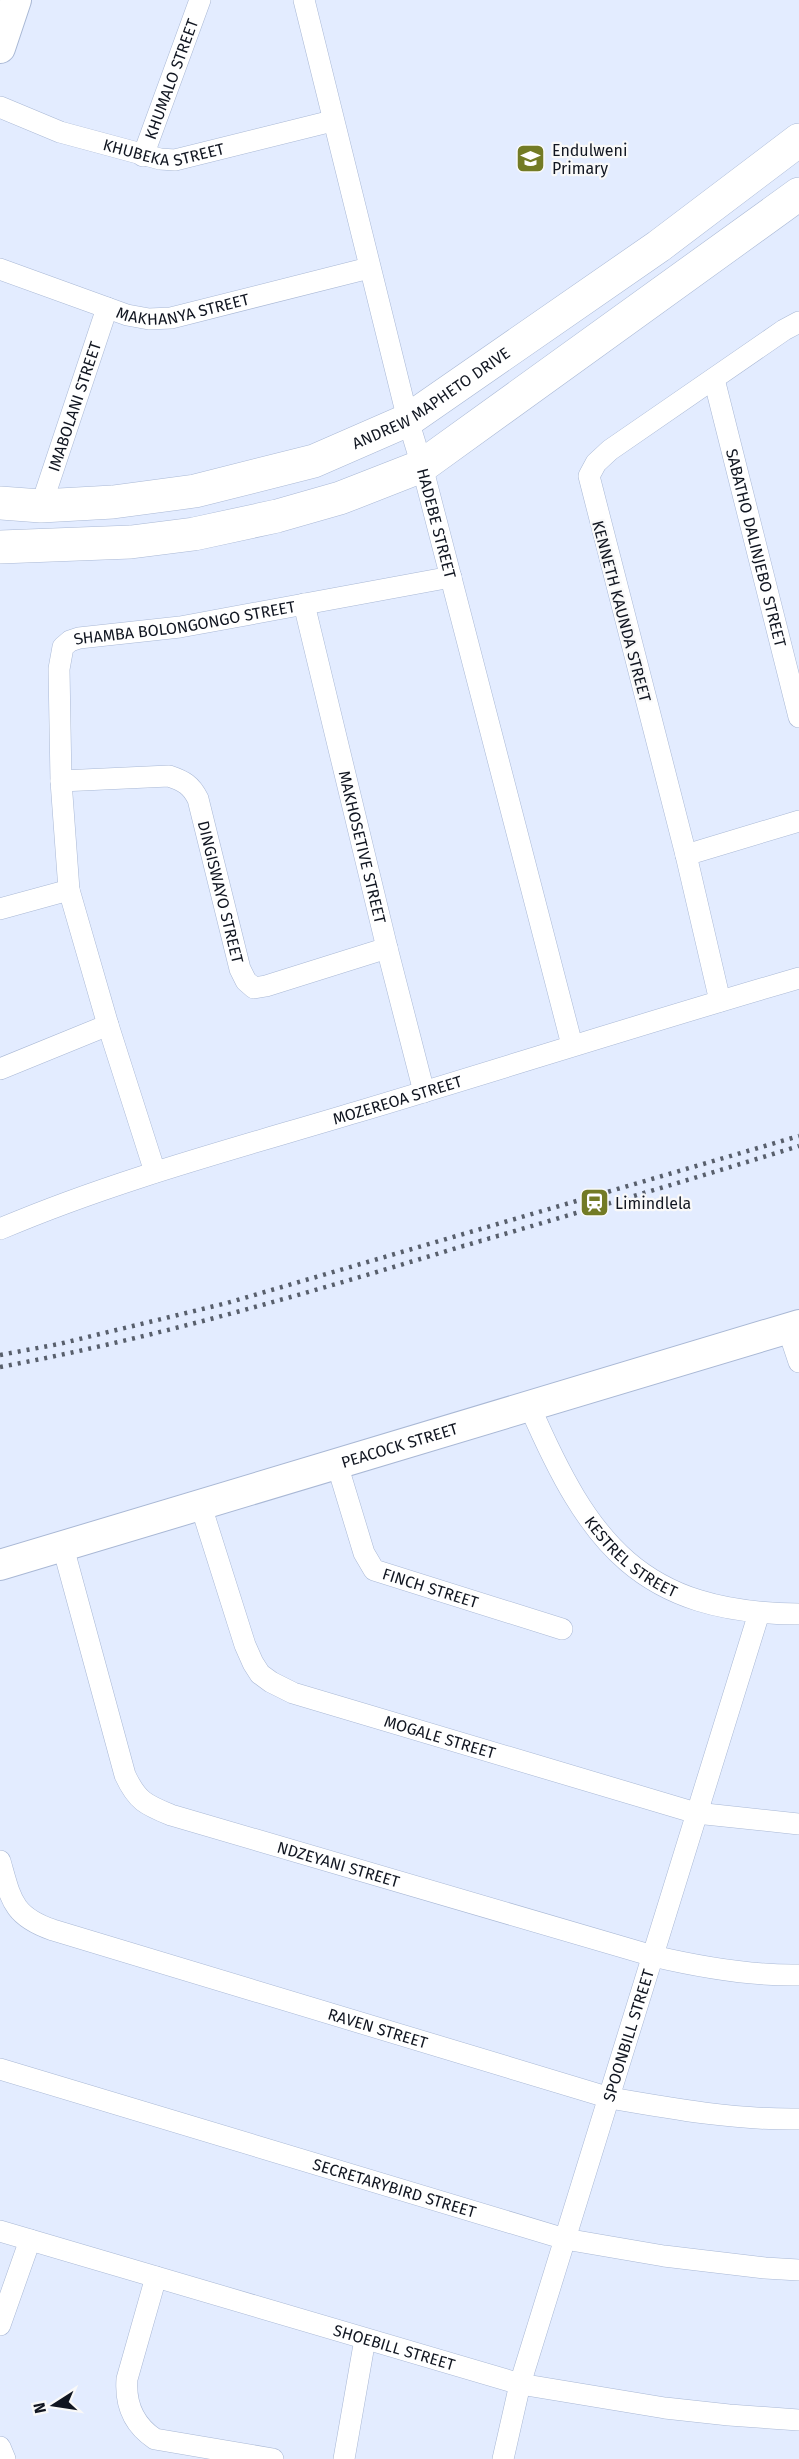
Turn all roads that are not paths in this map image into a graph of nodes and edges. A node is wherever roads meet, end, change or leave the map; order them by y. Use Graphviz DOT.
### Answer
graph roads {
  1 [pos="16,0"];
  2 [pos="200,0"];
  3 [pos="303,0"];
  4 [pos="0,48"];
  5 [pos="0,107"];
  6 [pos="332,121"];
  7 [pos="799,140"];
  8 [pos="143,156"];
  9 [pos="799,194"];
  10 [pos="369,268"];
  11 [pos="0,269"];
  12 [pos="107,308"];
  13 [pos="799,322"];
  14 [pos="714,379"];
  15 [pos="408,420"];
  16 [pos="422,466"];
  17 [pos="0,503"];
  18 [pos="41,506"];
  19 [pos="0,547"];
  20 [pos="451,577"];
  21 [pos="304,604"];
  22 [pos="799,717"];
  23 [pos="62,781"];
  24 [pos="799,821"];
  25 [pos="686,855"];
  26 [pos="69,890"];
  27 [pos="0,909"];
  28 [pos="387,948"];
  29 [pos="799,978"];
  30 [pos="720,1001"];
  31 [pos="108,1025"];
  32 [pos="572,1045"];
  33 [pos="0,1069"];
  34 [pos="423,1092"];
  35 [pos="155,1172"];
  36 [pos="0,1229"];
  37 [pos="794,1327"];
  38 [pos="799,1362"];
  39 [pos="530,1407"];
  40 [pos="337,1464"];
  41 [pos="201,1506"];
  42 [pos="63,1547"];
  43 [pos="0,1565"];
  44 [pos="759,1613"];
  45 [pos="799,1614"];
  46 [pos="562,1629"];
  47 [pos="696,1813"];
  48 [pos="799,1824"];
  49 [pos="0,1861"];
  50 [pos="653,1956"];
  51 [pos="799,1975"];
  52 [pos="0,2069"];
  53 [pos="610,2098"];
  54 [pos="799,2120"];
  55 [pos="0,2231"];
  56 [pos="565,2239"];
  57 [pos="30,2240"];
  58 [pos="799,2270"];
  59 [pos="156,2277"];
  60 [pos="0,2325"];
  61 [pos="365,2339"];
  62 [pos="520,2384"];
  63 [pos="799,2420"];
  64 [pos="0,2447"];
  65 [pos="5,2459"];
  66 [pos="273,2459"];
  67 [pos="344,2459"];
  68 [pos="503,2459"];
  1 -- 4 [label="street"];
  2 -- 8 [label="street, KHUMALO STREET"];
  3 -- 6 [label="street, HADEBE STREET"];
  5 -- 8 [label="street, KHUBEKA STREET"];
  6 -- 8 [label="street, KHUBEKA STREET"];
  6 -- 10 [label="street, HADEBE STREET"];
  7 -- 15 [label="main road, ANDREW MAPHETO DRIVE"];
  9 -- 16 [label="main road"];
  10 -- 12 [label="street, MAKHANYA STREET"];
  10 -- 15 [label="street, HADEBE STREET"];
  11 -- 12 [label="street, MAKHANYA STREET"];
  12 -- 18 [label="street, IMABOLANI STREET"];
  13 -- 14 [label="street, KENNETH KAUNDA STREET"];
  14 -- 22 [label="street, SABATHO DALINJEBO STREET"];
  14 -- 25 [label="street, KENNETH KAUNDA STREET"];
  15 -- 16 [label="street, HADEBE STREET"];
  15 -- 18 [label="main road, ANDREW MAPHETO DRIVE"];
  16 -- 19 [label="main road"];
  16 -- 20 [label="street, HADEBE STREET"];
  17 -- 18 [label="main road, ANDREW MAPHETO DRIVE"];
  20 -- 21 [label="street, SHAMBA BOLONGONGO STREET"];
  20 -- 32 [label="street, HADEBE STREET"];
  21 -- 23 [label="street, SHAMBA BOLONGONGO STREET"];
  21 -- 28 [label="street, MAKHOSETIVE STREET"];
  23 -- 26 [label="street, SHAMBA BOLONGONGO STREET"];
  23 -- 28 [label="street, DINGISWAYO STREET"];
  24 -- 25 [label="street"];
  25 -- 30 [label="street, KENNETH KAUNDA STREET"];
  26 -- 27 [label="street"];
  26 -- 31 [label="street, SHAMBA BOLONGONGO STREET"];
  28 -- 34 [label="street, MAKHOSETIVE STREET"];
  29 -- 30 [label="street, MOZEREOA STREET"];
  30 -- 32 [label="street, MOZEREOA STREET"];
  31 -- 33 [label="street"];
  31 -- 35 [label="street, SHAMBA BOLONGONGO STREET"];
  32 -- 34 [label="street, MOZEREOA STREET"];
  34 -- 35 [label="street, MOZEREOA STREET"];
  35 -- 36 [label="street, MOZEREOA STREET"];
  37 -- 38 [label="street"];
  37 -- 39 [label="street, PEACOCK STREET"];
  39 -- 40 [label="street, PEACOCK STREET"];
  39 -- 44 [label="street, KESTREL STREET"];
  40 -- 41 [label="street, PEACOCK STREET"];
  40 -- 46 [label="street, FINCH STREET"];
  41 -- 42 [label="street, PEACOCK STREET"];
  41 -- 47 [label="street, MOGALE STREET"];
  42 -- 43 [label="street, PEACOCK STREET"];
  42 -- 50 [label="street, NDZEYANI STREET"];
  44 -- 45 [label="street, KESTREL STREET"];
  44 -- 47 [label="street, SPOONBILL STREET"];
  47 -- 48 [label="street, MOGALE STREET"];
  47 -- 50 [label="street, SPOONBILL STREET"];
  49 -- 53 [label="street, RAVEN STREET"];
  50 -- 51 [label="street, NDZEYANI STREET"];
  50 -- 53 [label="street, SPOONBILL STREET"];
  52 -- 56 [label="street, SECRETARYBIRD STREET"];
  53 -- 54 [label="street, RAVEN STREET"];
  53 -- 56 [label="street, SPOONBILL STREET"];
  55 -- 57 [label="street, SHOEBILL STREET"];
  56 -- 58 [label="street, SECRETARYBIRD STREET"];
  56 -- 62 [label="street, SPOONBILL STREET"];
  57 -- 59 [label="street, SHOEBILL STREET"];
  57 -- 60 [label="street"];
  59 -- 61 [label="street, SHOEBILL STREET"];
  59 -- 66 [label="street"];
  61 -- 62 [label="street, SHOEBILL STREET"];
  61 -- 67 [label="street"];
  62 -- 63 [label="street, SHOEBILL STREET"];
  62 -- 68 [label="street, SPOONBILL STREET"];
  64 -- 65 [label="street"];
}
